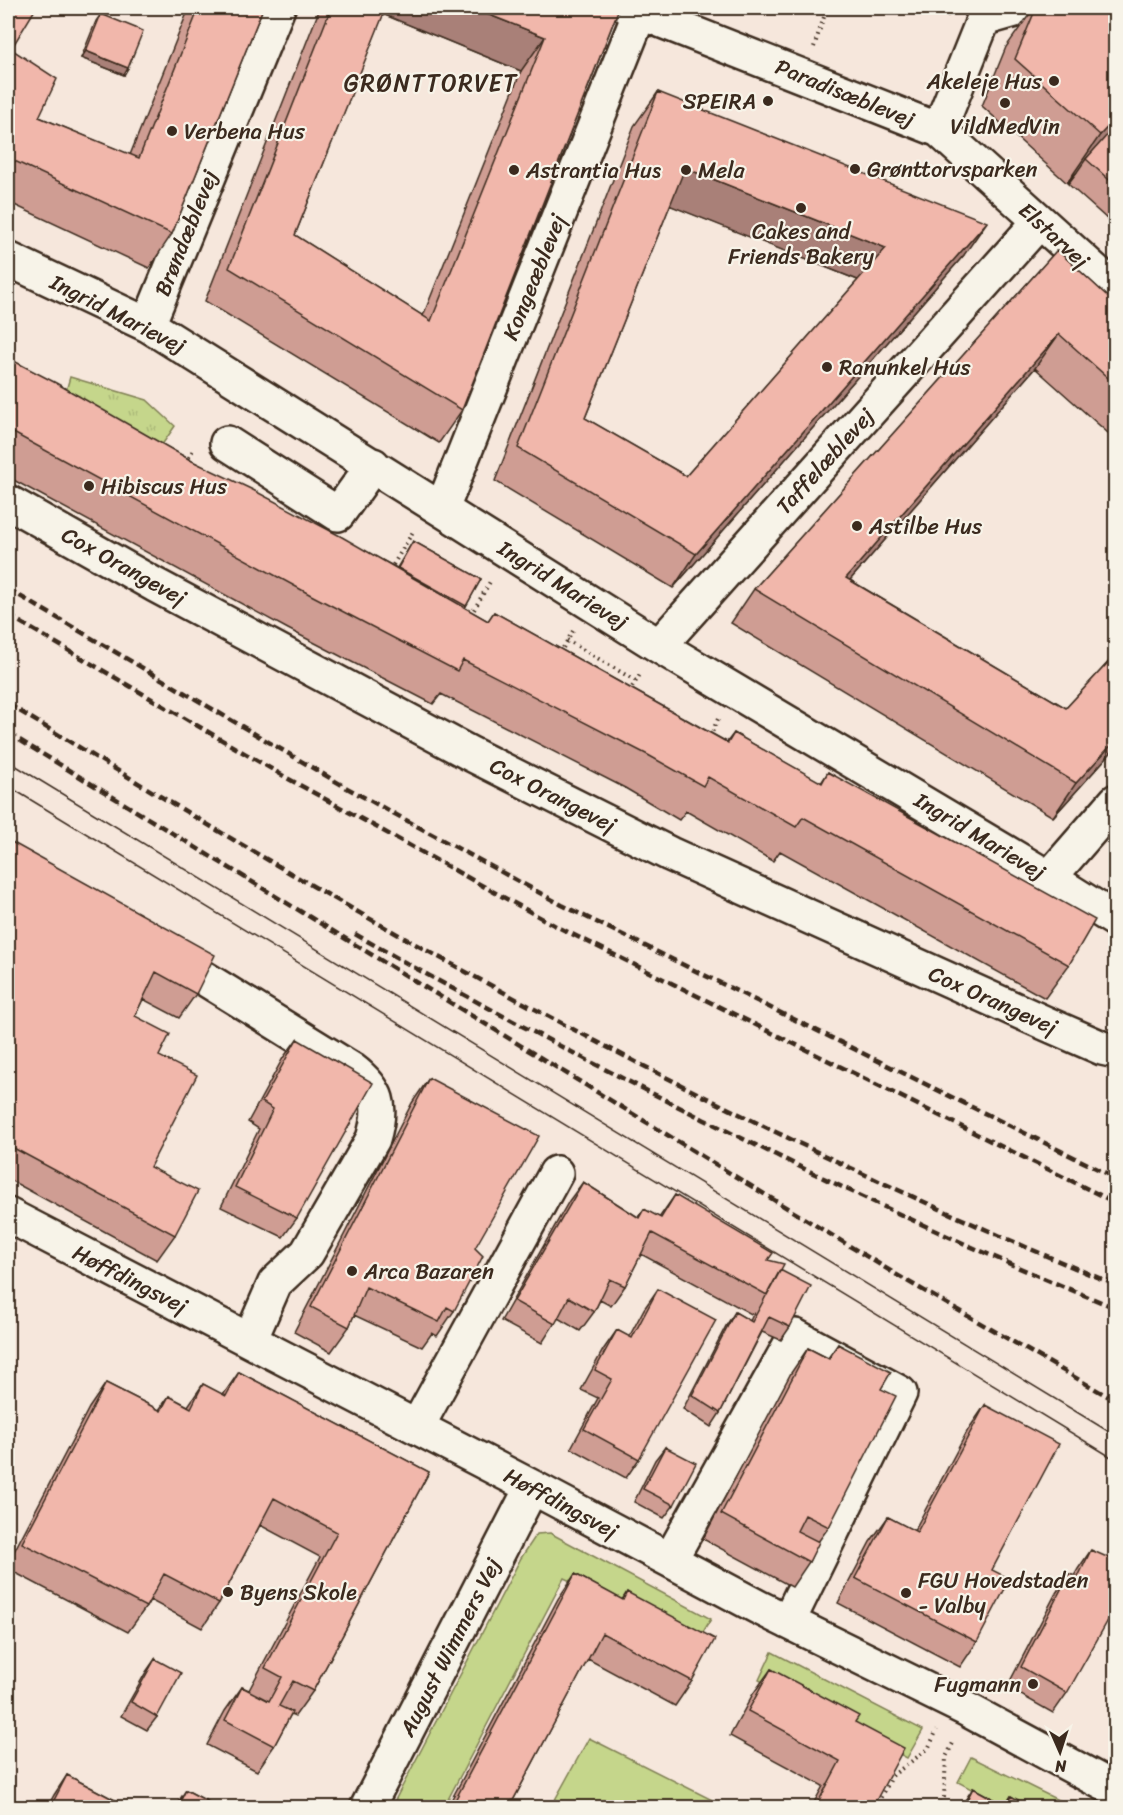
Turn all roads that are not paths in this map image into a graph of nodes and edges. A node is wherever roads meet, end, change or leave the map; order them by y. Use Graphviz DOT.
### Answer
graph roads {
  1 [pos="278,8"];
  2 [pos="1022,8"];
  3 [pos="634,10"];
  4 [pos="986,13"];
  5 [pos="939,130"];
  6 [pos="1039,222"];
  7 [pos="8,259"];
  8 [pos="1116,290"];
  9 [pos="148,325"];
  10 [pos="227,443"];
  11 [pos="373,465"];
  12 [pos="8,502"];
  13 [pos="437,505"];
  14 [pos="659,646"];
  15 [pos="1116,801"];
  16 [pos="1049,878"];
  17 [pos="1116,920"];
  18 [pos="137,937"];
  19 [pos="1116,1051"];
  20 [pos="556,1173"];
  21 [pos="8,1215"];
  22 [pos="249,1340"];
  23 [pos="417,1427"];
  24 [pos="532,1487"];
  25 [pos="670,1560"];
  26 [pos="788,1622"];
  27 [pos="1116,1790"];
  28 [pos="368,1808"];
  1 -- 9 [label="street, Brøndæblevej"];
  2 -- 4 [label="street"];
  3 -- 5 [label="street, Paradisæblevej"];
  3 -- 13 [label="street, Kongeæblevej"];
  4 -- 5 [label="street, Paradisæblevej"];
  5 -- 6 [label="street, Elstarvej"];
  6 -- 8 [label="street, Elstarvej"];
  6 -- 14 [label="street, Taffelæblevej"];
  7 -- 9 [label="street, Ingrid Marievej"];
  9 -- 11 [label="street, Ingrid Marievej"];
  10 -- 11 [label="street"];
  11 -- 13 [label="street, Ingrid Marievej"];
  12 -- 19 [label="street, Cox Orangevej"];
  13 -- 14 [label="street, Ingrid Marievej"];
  14 -- 16 [label="street, Ingrid Marievej"];
  15 -- 16 [label="street"];
  16 -- 17 [label="street, Ingrid Marievej"];
  18 -- 22 [label="street"];
  20 -- 23 [label="street"];
  21 -- 22 [label="street, Høffdingsvej"];
  22 -- 23 [label="street, Høffdingsvej"];
  23 -- 24 [label="street, Høffdingsvej"];
  24 -- 25 [label="street, Høffdingsvej"];
  24 -- 28 [label="street, August Wimmers Vej"];
  25 -- 26 [label="street, Høffdingsvej"];
  25 -- 26 [label="street"];
  26 -- 27 [label="street, Høffdingsvej"];
}
